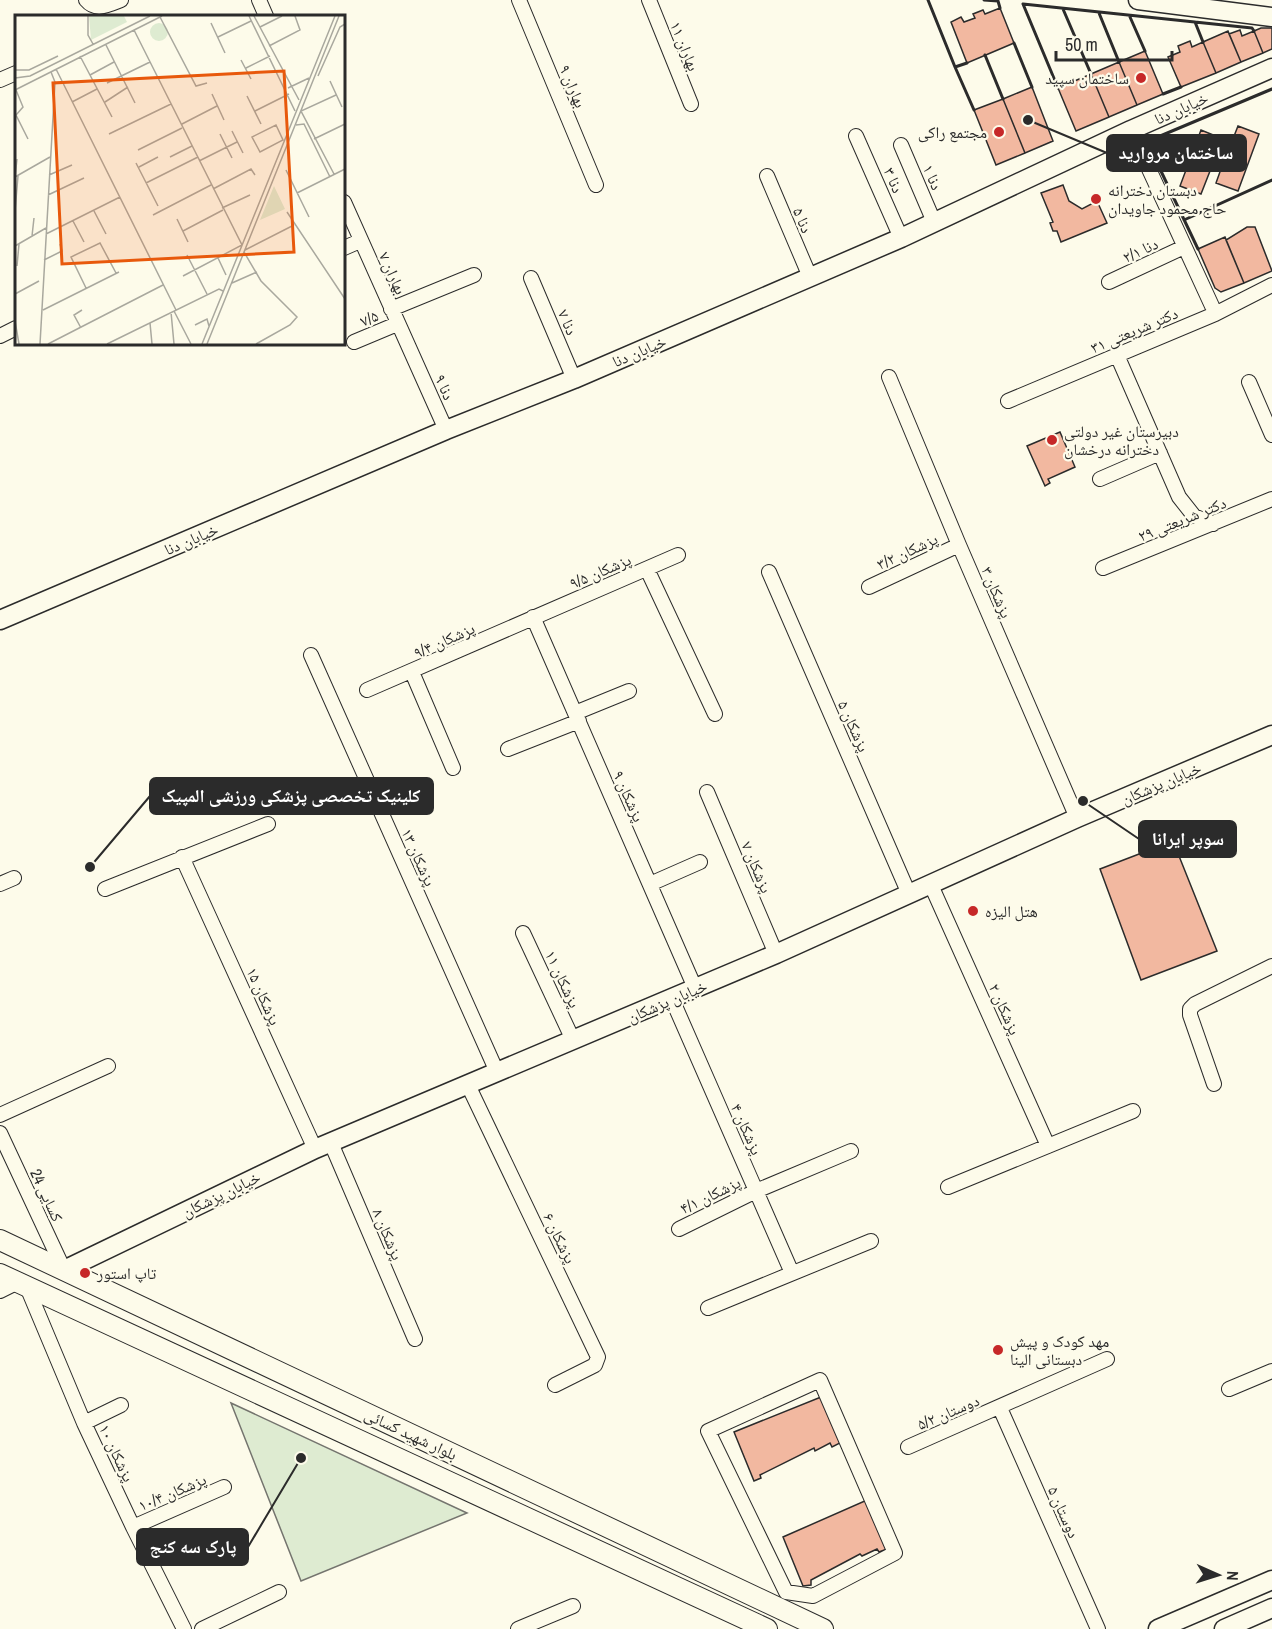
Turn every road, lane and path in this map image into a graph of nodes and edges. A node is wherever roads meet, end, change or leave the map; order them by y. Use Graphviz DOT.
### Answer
graph roads {
  1 [pos="121,0"];
  2 [pos="259,0"];
  3 [pos="519,0"];
  4 [pos="649,0"];
  5 [pos="1138,0"];
  6 [pos="90,4"];
  7 [pos="266,15"];
  8 [pos="1272,16"];
  9 [pos="1272,68"];
  10 [pos="15,73"];
  11 [pos="0,80"];
  12 [pos="691,104"];
  13 [pos="1131,130"];
  14 [pos="856,136"];
  15 [pos="901,145"];
  16 [pos="766,176"];
  17 [pos="596,185"];
  18 [pos="345,204"];
  19 [pos="934,222"];
  20 [pos="901,238"];
  21 [pos="360,241"];
  22 [pos="1184,247"];
  23 [pos="345,248"];
  24 [pos="474,275"];
  25 [pos="810,277"];
  26 [pos="531,278"];
  27 [pos="1109,282"];
  28 [pos="1272,285"];
  29 [pos="1212,306"];
  30 [pos="391,309"];
  31 [pos="397,324"];
  32 [pos="15,328"];
  33 [pos="0,336"];
  34 [pos="354,342"];
  35 [pos="1117,355"];
  36 [pos="413,357"];
  37 [pos="889,377"];
  38 [pos="574,379"];
  39 [pos="1249,382"];
  40 [pos="1008,401"];
  41 [pos="446,430"];
  42 [pos="1272,435"];
  43 [pos="1160,453"];
  44 [pos="1100,479"];
  45 [pos="1272,499"];
  46 [pos="1213,524"];
  47 [pos="959,545"];
  48 [pos="678,555"];
  49 [pos="1103,568"];
  50 [pos="647,569"];
  51 [pos="769,572"];
  52 [pos="869,587"];
  53 [pos="533,617"];
  54 [pos="0,620"];
  55 [pos="311,656"];
  56 [pos="412,672"];
  57 [pos="367,690"];
  58 [pos="629,692"];
  59 [pos="715,714"];
  60 [pos="577,717"];
  61 [pos="1272,735"];
  62 [pos="508,749"];
  63 [pos="453,768"];
  64 [pos="708,792"];
  65 [pos="1077,818"];
  66 [pos="268,824"];
  67 [pos="182,857"];
  68 [pos="700,862"];
  69 [pos="14,878"];
  70 [pos="0,884"];
  71 [pos="650,884"];
  72 [pos="931,885"];
  73 [pos="105,889"];
  74 [pos="909,894"];
  75 [pos="523,933"];
  76 [pos="776,954"];
  77 [pos="1272,966"];
  78 [pos="695,988"];
  79 [pos="672,999"];
  80 [pos="573,1040"];
  81 [pos="108,1066"];
  82 [pos="497,1072"];
  83 [pos="1214,1084"];
  84 [pos="468,1085"];
  85 [pos="1134,1110"];
  86 [pos="0,1115"];
  87 [pos="0,1133"];
  88 [pos="323,1146"];
  89 [pos="1048,1146"];
  90 [pos="851,1151"];
  91 [pos="948,1187"];
  92 [pos="756,1191"];
  93 [pos="679,1228"];
  94 [pos="0,1240"];
  95 [pos="871,1241"];
  96 [pos="64,1270"];
  97 [pos="792,1273"];
  98 [pos="11,1284"];
  99 [pos="708,1308"];
  100 [pos="415,1339"];
  101 [pos="1107,1359"];
  102 [pos="1272,1371"];
  103 [pos="555,1385"];
  104 [pos="1229,1389"];
  105 [pos="121,1405"];
  106 [pos="1000,1407"];
  107 [pos="84,1423"];
  108 [pos="908,1447"];
  109 [pos="224,1487"];
  110 [pos="532,1491"];
  111 [pos="519,1514"];
  112 [pos="133,1527"];
  113 [pos="1272,1580"];
  114 [pos="279,1592"];
  115 [pos="813,1596"];
  116 [pos="573,1606"];
  117 [pos="1272,1608"];
  118 [pos="804,1621"];
  119 [pos="184,1629"];
  120 [pos="202,1629"];
  121 [pos="518,1629"];
  122 [pos="767,1629"];
  123 [pos="823,1629"];
  124 [pos="1098,1629"];
  125 [pos="1158,1629"];
  126 [pos="1224,1629"];
  1 -- 6 [label="street"];
  2 -- 7 [label="street"];
  3 -- 17 [label="street, ۹ بهاران"];
  4 -- 12 [label="street, ۱۱ بهاران"];
  5 -- 8 [label="street"];
  9 -- 13 [label="street, خیابان دنا"];
  10 -- 11 [label="street"];
  13 -- 19 [label="street, خیابان دنا"];
  13 -- 22 [label="street"];
  14 -- 20 [label="street, ۳ دنا"];
  15 -- 19 [label="street, ۱ دنا"];
  16 -- 25 [label="street, ۵ دنا"];
  18 -- 21 [label="street, ۷ بهاران"];
  19 -- 20 [label="street, خیابان دنا"];
  20 -- 25 [label="street, خیابان دنا"];
  21 -- 23 [label="street"];
  21 -- 30 [label="street, ۷ بهاران"];
  22 -- 27 [label="street, ۲/۱ دنا"];
  22 -- 29 [label="street"];
  24 -- 30 [label="street"];
  25 -- 38 [label="street, خیابان دنا"];
  26 -- 38 [label="street, ۷ دنا"];
  28 -- 35 [label="street, ۳۱ دکتر شریعتی"];
  30 -- 31 [label="street, ۷ بهاران"];
  31 -- 34 [label="street, ۷/۵"];
  31 -- 36 [label="street, ۷ بهاران"];
  32 -- 33 [label="street"];
  35 -- 40 [label="street, ۳۱ دکتر شریعتی"];
  35 -- 43 [label="street"];
  36 -- 41 [label="street, ۹ دنا"];
  37 -- 47 [label="street, ۳ پزشکان"];
  38 -- 41 [label="street, خیابان دنا"];
  39 -- 42 [label="street"];
  41 -- 54 [label="street, خیابان دنا"];
  43 -- 44 [label="street"];
  43 -- 46 [label="street"];
  45 -- 46 [label="street, ۲۹ دکتر شریعتی"];
  46 -- 49 [label="street, ۲۹ دکتر شریعتی"];
  47 -- 52 [label="street, ۳/۲ پزشکان"];
  47 -- 65 [label="street, ۳ پزشکان"];
  48 -- 50 [label="street, ۹/۵ پزشکان"];
  50 -- 53 [label="street, ۹/۵ پزشکان"];
  50 -- 59 [label="street"];
  51 -- 74 [label="street, ۵ پزشکان"];
  53 -- 56 [label="street, ۹/۴ پزشکان"];
  53 -- 60 [label="street, ۹ پزشکان"];
  55 -- 82 [label="street, ۱۳ پزشکان"];
  56 -- 57 [label="street, ۹/۴ پزشکان"];
  56 -- 63 [label="street"];
  58 -- 60 [label="street"];
  60 -- 62 [label="street"];
  60 -- 71 [label="street, ۹ پزشکان"];
  61 -- 65 [label="street, خیابان پزشکان"];
  64 -- 76 [label="street, ۷ پزشکان"];
  65 -- 72 [label="street, خیابان پزشکان"];
  66 -- 67 [label="street"];
  67 -- 73 [label="street"];
  67 -- 88 [label="street, ۱۵ پزشکان"];
  68 -- 71 [label="street"];
  69 -- 70 [label="street"];
  71 -- 78 [label="street, ۹ پزشکان"];
  72 -- 74 [label="street, خیابان پزشکان"];
  72 -- 89 [label="street, ۲ پزشکان"];
  74 -- 76 [label="street, خیابان پزشکان"];
  75 -- 80 [label="street, ۱۱ پزشکان"];
  76 -- 78 [label="street, خیابان پزشکان"];
  77 -- 83 [label="street"];
  78 -- 79 [label="street, خیابان پزشکان"];
  79 -- 80 [label="street, خیابان پزشکان"];
  79 -- 92 [label="street, ۴ پزشکان"];
  80 -- 82 [label="street, خیابان پزشکان"];
  81 -- 86 [label="street"];
  82 -- 84 [label="street, خیابان پزشکان"];
  84 -- 88 [label="street, خیابان پزشکان"];
  84 -- 103 [label="street, ۶ پزشکان"];
  85 -- 89 [label="street"];
  87 -- 96 [label="street, کسایی 24"];
  88 -- 96 [label="street, خیابان پزشکان"];
  88 -- 100 [label="street, ۸ پزشکان"];
  89 -- 91 [label="street"];
  90 -- 92 [label="street, ۴/۱ پزشکان"];
  92 -- 93 [label="street, ۴/۱ پزشکان"];
  92 -- 97 [label="street, ۴ پزشکان"];
  94 -- 96 [label="main road, بلوار شهید کسائی"];
  95 -- 97 [label="street"];
  96 -- 110 [label="main road, بلوار شهید کسائی"];
  97 -- 99 [label="street"];
  98 -- 107 [label="street, ۱۰ پزشکان"];
  98 -- 111 [label="main road, بلوار شهید کسائی"];
  101 -- 106 [label="street, ۵/۲ دوستان"];
  102 -- 104 [label="street"];
  105 -- 107 [label="street"];
  106 -- 108 [label="street, ۵/۲ دوستان"];
  106 -- 124 [label="street, ۵ دوستان"];
  107 -- 112 [label="street, ۱۰ پزشکان"];
  109 -- 112 [label="street, ۱۰/۴ پزشکان"];
  110 -- 111 [label="main road"];
  110 -- 118 [label="main road, بلوار شهید کسائی"];
  111 -- 122 [label="main road, بلوار شهید کسائی"];
  112 -- 119 [label="street, ۱۰ پزشکان"];
  113 -- 125 [label="street"];
  114 -- 120 [label="street"];
  115 -- 115 [label="street"];
  115 -- 118 [label="street"];
  116 -- 121 [label="street"];
  117 -- 126 [label="street"];
  118 -- 123 [label="main road, بلوار شهید کسائی"];
}
